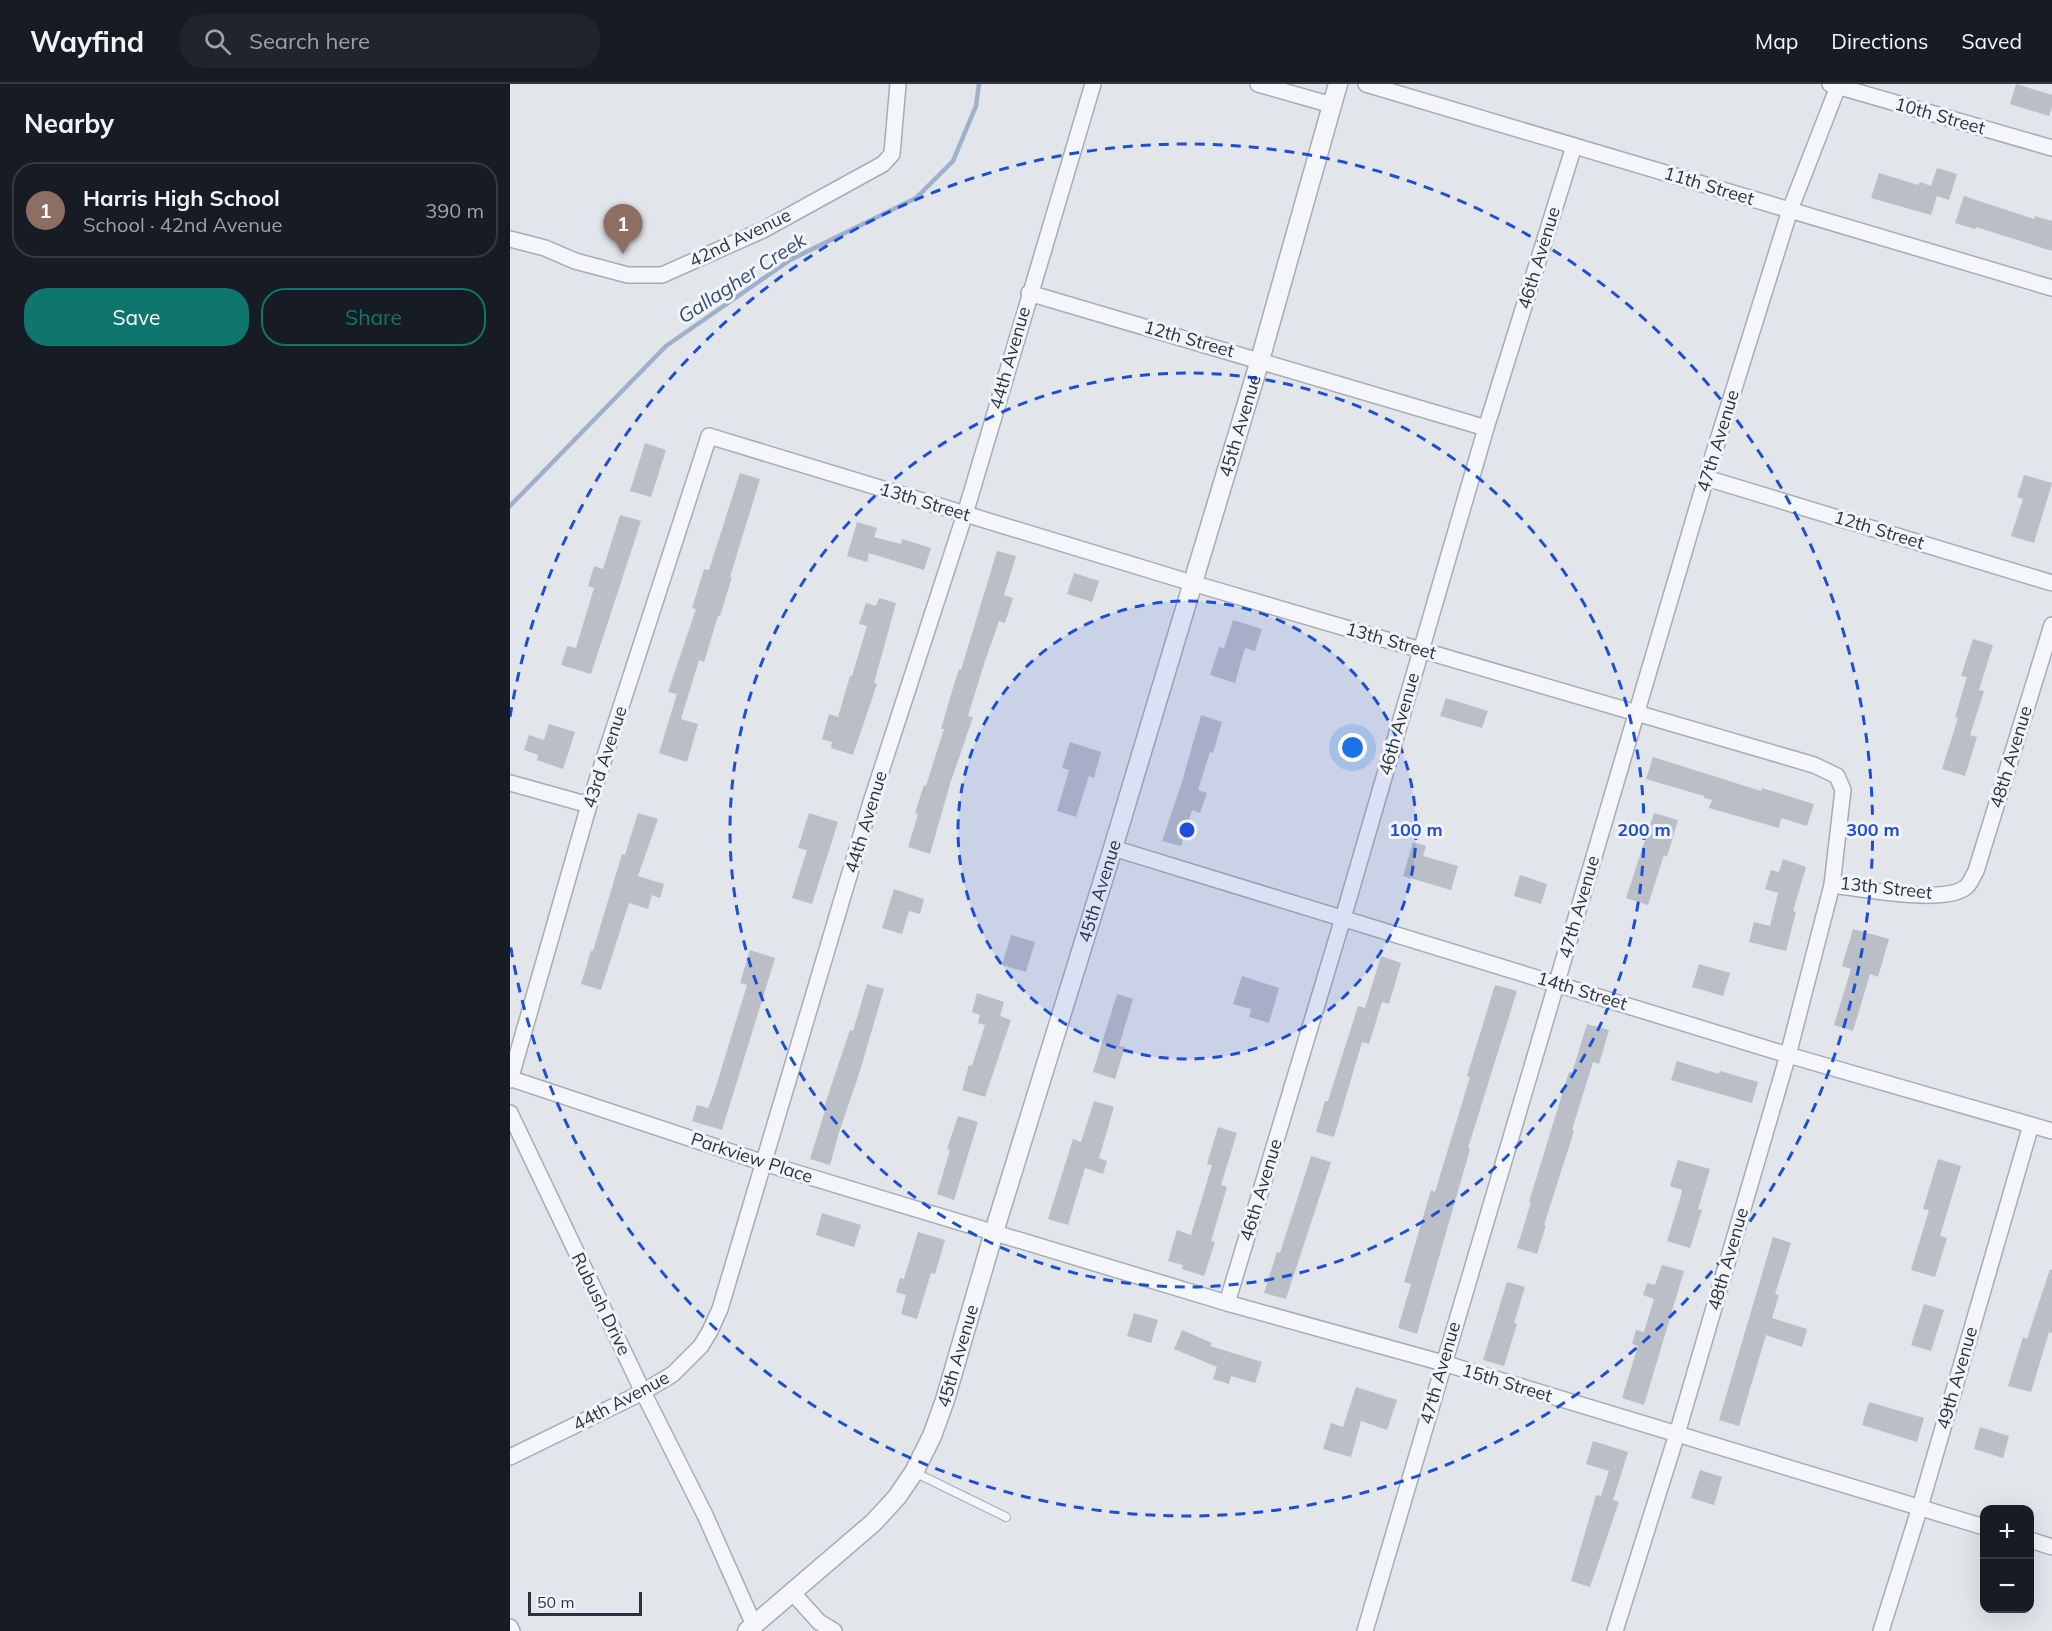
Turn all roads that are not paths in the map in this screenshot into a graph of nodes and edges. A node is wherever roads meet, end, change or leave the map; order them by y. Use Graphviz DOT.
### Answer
graph roads {
  1 [pos="898,84"];
  2 [pos="1093,84"];
  3 [pos="1258,84"];
  4 [pos="1338,84"];
  5 [pos="1366,84"];
  6 [pos="1835,85"];
  7 [pos="1332,105"];
  8 [pos="1574,146"];
  9 [pos="2052,147"];
  10 [pos="1790,210"];
  11 [pos="510,238"];
  12 [pos="2052,288"];
  13 [pos="1029,293"];
  14 [pos="1260,360"];
  15 [pos="1486,428"];
  16 [pos="709,436"];
  17 [pos="1706,478"];
  18 [pos="965,514"];
  19 [pos="1192,583"];
  20 [pos="2052,583"];
  21 [pos="2052,625"];
  22 [pos="2050,641"];
  23 [pos="1421,650"];
  24 [pos="1636,714"];
  25 [pos="510,783"];
  26 [pos="589,805"];
  27 [pos="1113,848"];
  28 [pos="1832,885"];
  29 [pos="1965,888"];
  30 [pos="1343,918"];
  31 [pos="1557,983"];
  32 [pos="1788,1055"];
  33 [pos="511,1080"];
  34 [pos="510,1113"];
  35 [pos="2031,1125"];
  36 [pos="2052,1131"];
  37 [pos="764,1163"];
  38 [pos="994,1232"];
  39 [pos="1227,1303"];
  40 [pos="1443,1363"];
  41 [pos="644,1392"];
  42 [pos="1677,1434"];
  43 [pos="510,1457"];
  44 [pos="914,1472"];
  45 [pos="1920,1507"];
  46 [pos="1006,1517"];
  47 [pos="1980,1526"];
  48 [pos="2034,1541"];
  49 [pos="2052,1547"];
  50 [pos="792,1592"];
  51 [pos="750,1628"];
  52 [pos="834,1631"];
  53 [pos="1365,1631"];
  54 [pos="1616,1631"];
  55 [pos="1881,1631"];
  1 -- 11 [label="street, 42nd Avenue"];
  2 -- 13 [label="street, 44th Avenue"];
  3 -- 7 [label="street"];
  4 -- 7 [label="street, 45th Avenue"];
  5 -- 8 [label="street, 11th Street"];
  6 -- 9 [label="street, 10th Street"];
  6 -- 10 [label="street, 47th Avenue"];
  7 -- 14 [label="street, 45th Avenue"];
  8 -- 10 [label="street, 11th Street"];
  8 -- 15 [label="street, 46th Avenue"];
  10 -- 12 [label="street, 11th Street"];
  10 -- 17 [label="street, 47th Avenue"];
  13 -- 14 [label="street, 12th Street"];
  13 -- 18 [label="street, 44th Avenue"];
  14 -- 15 [label="street, 12th Street"];
  14 -- 19 [label="street, 45th Avenue"];
  15 -- 23 [label="street, 46th Avenue"];
  16 -- 18 [label="street, 13th Street"];
  16 -- 26 [label="street, 43rd Avenue"];
  17 -- 20 [label="street, 12th Street"];
  17 -- 24 [label="street, 47th Avenue"];
  18 -- 19 [label="street, 13th Street"];
  18 -- 37 [label="street, 44th Avenue"];
  19 -- 23 [label="street, 13th Street"];
  19 -- 27 [label="street, 45th Avenue"];
  21 -- 22 [label="street, 48th Avenue"];
  22 -- 29 [label="street, 48th Avenue"];
  23 -- 24 [label="street, 13th Street"];
  23 -- 30 [label="street, 46th Avenue"];
  24 -- 28 [label="street, 13th Street"];
  24 -- 31 [label="street, 47th Avenue"];
  25 -- 26 [label="street"];
  26 -- 33 [label="street, 43rd Avenue"];
  27 -- 30 [label="street, 14th Street"];
  27 -- 38 [label="street, 45th Avenue"];
  28 -- 29 [label="street, 13th Street"];
  28 -- 32 [label="street, 48th Avenue"];
  30 -- 31 [label="street, 14th Street"];
  30 -- 39 [label="street, 46th Avenue"];
  31 -- 32 [label="street, 14th Street"];
  31 -- 40 [label="street, 47th Avenue"];
  32 -- 35 [label="street, 14th Street"];
  32 -- 42 [label="street, 48th Avenue"];
  33 -- 37 [label="street, Parkview Place"];
  34 -- 41 [label="street, Rubush Drive"];
  35 -- 36 [label="street, 14th Street"];
  35 -- 45 [label="street, 49th Avenue"];
  37 -- 38 [label="street, Parkview Place"];
  37 -- 41 [label="street, 44th Avenue"];
  38 -- 39 [label="street, 15th Street"];
  38 -- 44 [label="street, 45th Avenue"];
  39 -- 40 [label="street, 15th Street"];
  40 -- 42 [label="street, 15th Street"];
  40 -- 53 [label="street, 47th Avenue"];
  41 -- 43 [label="street, 44th Avenue"];
  41 -- 51 [label="street, Rubush Drive"];
  42 -- 45 [label="street, 15th Street"];
  42 -- 54 [label="street, 48th Avenue"];
  44 -- 46 [label="lane"];
  44 -- 50 [label="street, 45th Avenue"];
  45 -- 47 [label="street, 15th Street"];
  45 -- 55 [label="street, 49th Avenue"];
  48 -- 49 [label="street"];
  50 -- 51 [label="street, 45th Avenue"];
  50 -- 52 [label="street"];
}
